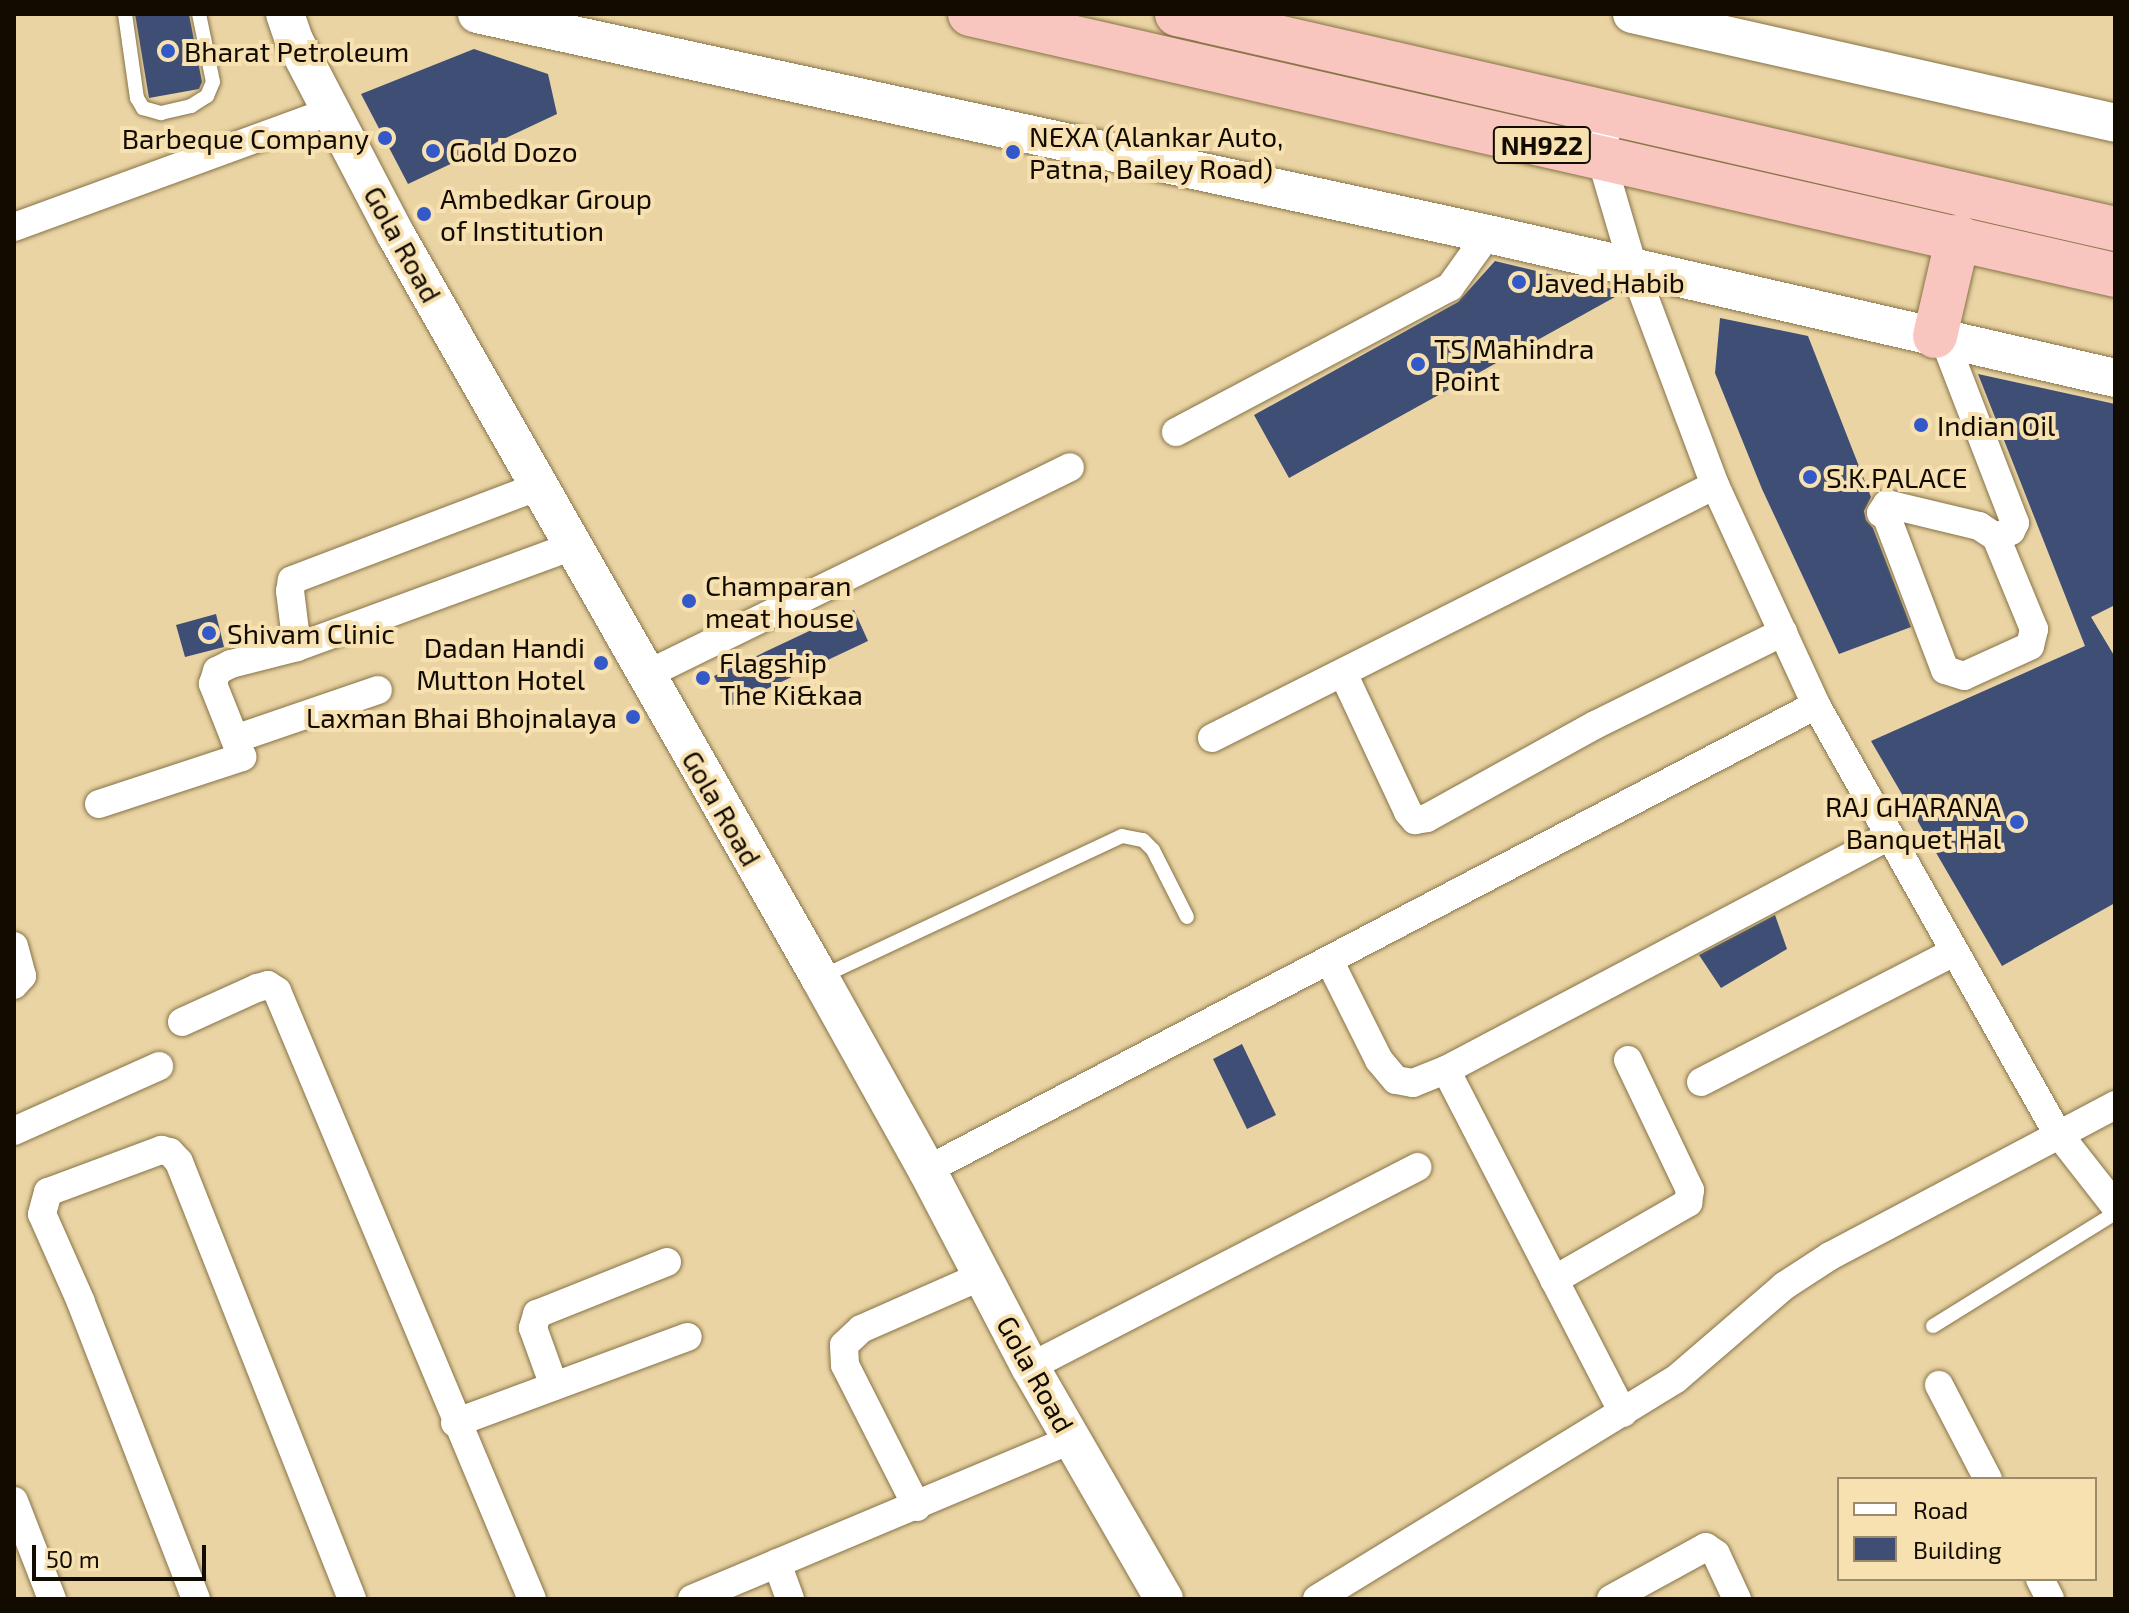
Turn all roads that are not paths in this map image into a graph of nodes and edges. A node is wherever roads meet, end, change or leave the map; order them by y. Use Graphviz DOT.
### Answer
graph roads {
  1 [pos="125,14"];
  2 [pos="199,14"];
  3 [pos="285,14"];
  4 [pos="477,14"];
  5 [pos="970,14"];
  6 [pos="1177,14"];
  7 [pos="1632,14"];
  8 [pos="1696,21"];
  9 [pos="331,111"];
  10 [pos="1609,115"];
  11 [pos="2115,123"];
  12 [pos="1601,158"];
  13 [pos="14,227"];
  14 [pos="2115,229"];
  15 [pos="1488,234"];
  16 [pos="1958,237"];
  17 [pos="1633,267"];
  18 [pos="2115,275"];
  19 [pos="1940,338"];
  20 [pos="2115,378"];
  21 [pos="1176,432"];
  22 [pos="1070,467"];
  23 [pos="1715,485"];
  24 [pos="539,486"];
  25 [pos="1996,537"];
  26 [pos="573,546"];
  27 [pos="1783,632"];
  28 [pos="297,647"];
  29 [pos="1343,673"];
  30 [pos="646,675"];
  31 [pos="378,690"];
  32 [pos="1816,705"];
  33 [pos="1212,738"];
  34 [pos="235,739"];
  35 [pos="99,804"];
  36 [pos="1889,836"];
  37 [pos="1187,917"];
  38 [pos="14,946"];
  39 [pos="1954,952"];
  40 [pos="1329,960"];
  41 [pos="820,978"];
  42 [pos="14,985"];
  43 [pos="182,1022"];
  44 [pos="1628,1060"];
  45 [pos="159,1066"];
  46 [pos="1446,1070"];
  47 [pos="1701,1082"];
  48 [pos="2115,1105"];
  49 [pos="14,1131"];
  50 [pos="2060,1135"];
  51 [pos="1417,1167"];
  52 [pos="927,1170"];
  53 [pos="2115,1206"];
  54 [pos="2115,1213"];
  55 [pos="667,1262"];
  56 [pos="982,1276"];
  57 [pos="1554,1280"];
  58 [pos="1933,1326"];
  59 [pos="688,1337"];
  60 [pos="1030,1367"];
  61 [pos="1939,1385"];
  62 [pos="554,1386"];
  63 [pos="1623,1413"];
  64 [pos="455,1423"];
  65 [pos="1072,1439"];
  66 [pos="1987,1477"];
  67 [pos="14,1501"];
  68 [pos="917,1507"];
  69 [pos="777,1563"];
  70 [pos="2041,1581"];
  71 [pos="52,1599"];
  72 [pos="196,1599"];
  73 [pos="352,1599"];
  74 [pos="532,1599"];
  75 [pos="692,1599"];
  76 [pos="790,1599"];
  77 [pos="1164,1599"];
  78 [pos="1317,1599"];
  79 [pos="1611,1599"];
  80 [pos="1737,1599"];
  81 [pos="2050,1599"];
  1 -- 2 [label="lane"];
  3 -- 9 [label="street, Gola Road"];
  4 -- 15 [label="street"];
  5 -- 12 [label="highway, NH922"];
  6 -- 10 [label="highway, NH922"];
  7 -- 8 [label="street"];
  8 -- 11 [label="street"];
  9 -- 13 [label="street"];
  9 -- 24 [label="street, Gola Road"];
  10 -- 12 [label="street"];
  10 -- 14 [label="highway, NH922"];
  12 -- 16 [label="highway, NH922"];
  12 -- 17 [label="street"];
  15 -- 17 [label="street"];
  15 -- 21 [label="street"];
  16 -- 18 [label="highway, NH922"];
  16 -- 19 [label="highway"];
  17 -- 19 [label="street"];
  17 -- 23 [label="street"];
  19 -- 20 [label="street"];
  19 -- 25 [label="street"];
  22 -- 30 [label="street"];
  23 -- 27 [label="street"];
  23 -- 29 [label="street"];
  24 -- 26 [label="street, Gola Road"];
  24 -- 28 [label="street"];
  25 -- 25 [label="street"];
  26 -- 28 [label="street"];
  26 -- 30 [label="street, Gola Road"];
  27 -- 29 [label="street"];
  27 -- 32 [label="street"];
  28 -- 34 [label="street"];
  29 -- 33 [label="street"];
  30 -- 41 [label="street, Gola Road"];
  31 -- 34 [label="street"];
  32 -- 36 [label="street"];
  32 -- 40 [label="street"];
  34 -- 35 [label="street"];
  36 -- 39 [label="street"];
  36 -- 46 [label="street"];
  37 -- 41 [label="lane"];
  38 -- 42 [label="street"];
  39 -- 47 [label="street"];
  39 -- 50 [label="street"];
  40 -- 46 [label="street"];
  40 -- 52 [label="street"];
  41 -- 52 [label="street, Gola Road"];
  43 -- 64 [label="street"];
  44 -- 57 [label="street"];
  45 -- 49 [label="street"];
  46 -- 57 [label="street"];
  48 -- 50 [label="street"];
  50 -- 53 [label="street"];
  50 -- 63 [label="street"];
  51 -- 60 [label="street"];
  52 -- 56 [label="street, Gola Road"];
  54 -- 58 [label="lane"];
  55 -- 62 [label="street"];
  56 -- 60 [label="street, Gola Road"];
  56 -- 68 [label="street"];
  57 -- 63 [label="street"];
  59 -- 62 [label="street"];
  60 -- 65 [label="street, Gola Road"];
  61 -- 66 [label="street"];
  62 -- 64 [label="street"];
  63 -- 78 [label="street"];
  64 -- 74 [label="street"];
  65 -- 68 [label="street"];
  65 -- 77 [label="street, Gola Road"];
  67 -- 71 [label="street"];
  68 -- 69 [label="street"];
  69 -- 75 [label="street"];
  69 -- 76 [label="street"];
  70 -- 81 [label="street"];
  72 -- 73 [label="street"];
  79 -- 80 [label="street"];
}
